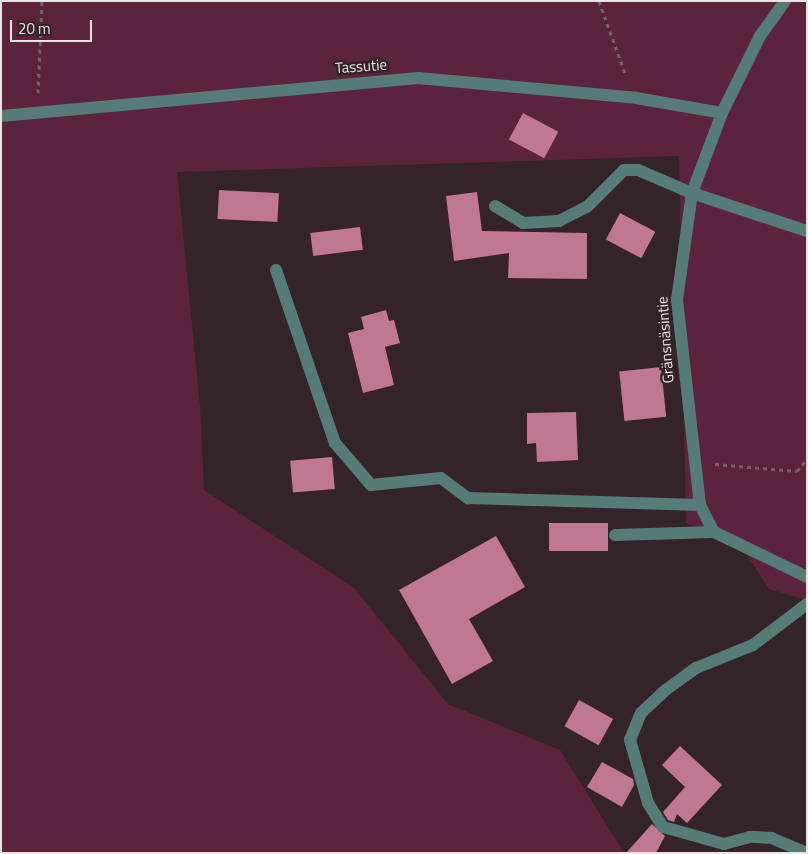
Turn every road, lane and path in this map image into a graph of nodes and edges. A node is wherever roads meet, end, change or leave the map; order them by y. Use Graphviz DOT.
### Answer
graph roads {
  1 [pos="42,1"];
  2 [pos="599,1"];
  3 [pos="785,1"];
  4 [pos="636,98"];
  5 [pos="38,112"];
  6 [pos="722,113"];
  7 [pos="1,116"];
  8 [pos="692,194"];
  9 [pos="495,206"];
  10 [pos="807,231"];
  11 [pos="276,270"];
  12 [pos="807,459"];
  13 [pos="695,462"];
  14 [pos="700,505"];
  15 [pos="714,532"];
  16 [pos="615,535"];
  17 [pos="807,577"];
  18 [pos="807,604"];
  19 [pos="807,853"];
  1 -- 5 [label="path"];
  2 -- 4 [label="path"];
  3 -- 6 [label="street, Gränsnäsintie"];
  4 -- 5 [label="street, Tassutie"];
  4 -- 6 [label="street, Tassutie"];
  5 -- 7 [label="street, Tassutie"];
  6 -- 8 [label="street, Gränsnäsintie"];
  8 -- 9 [label="street"];
  8 -- 10 [label="street"];
  8 -- 13 [label="street, Gränsnäsintie"];
  11 -- 14 [label="street"];
  12 -- 13 [label="path"];
  13 -- 14 [label="street, Gränsnäsintie"];
  14 -- 15 [label="street, Gränsnäsintie"];
  15 -- 16 [label="street"];
  15 -- 17 [label="street"];
  18 -- 19 [label="street"];
}
